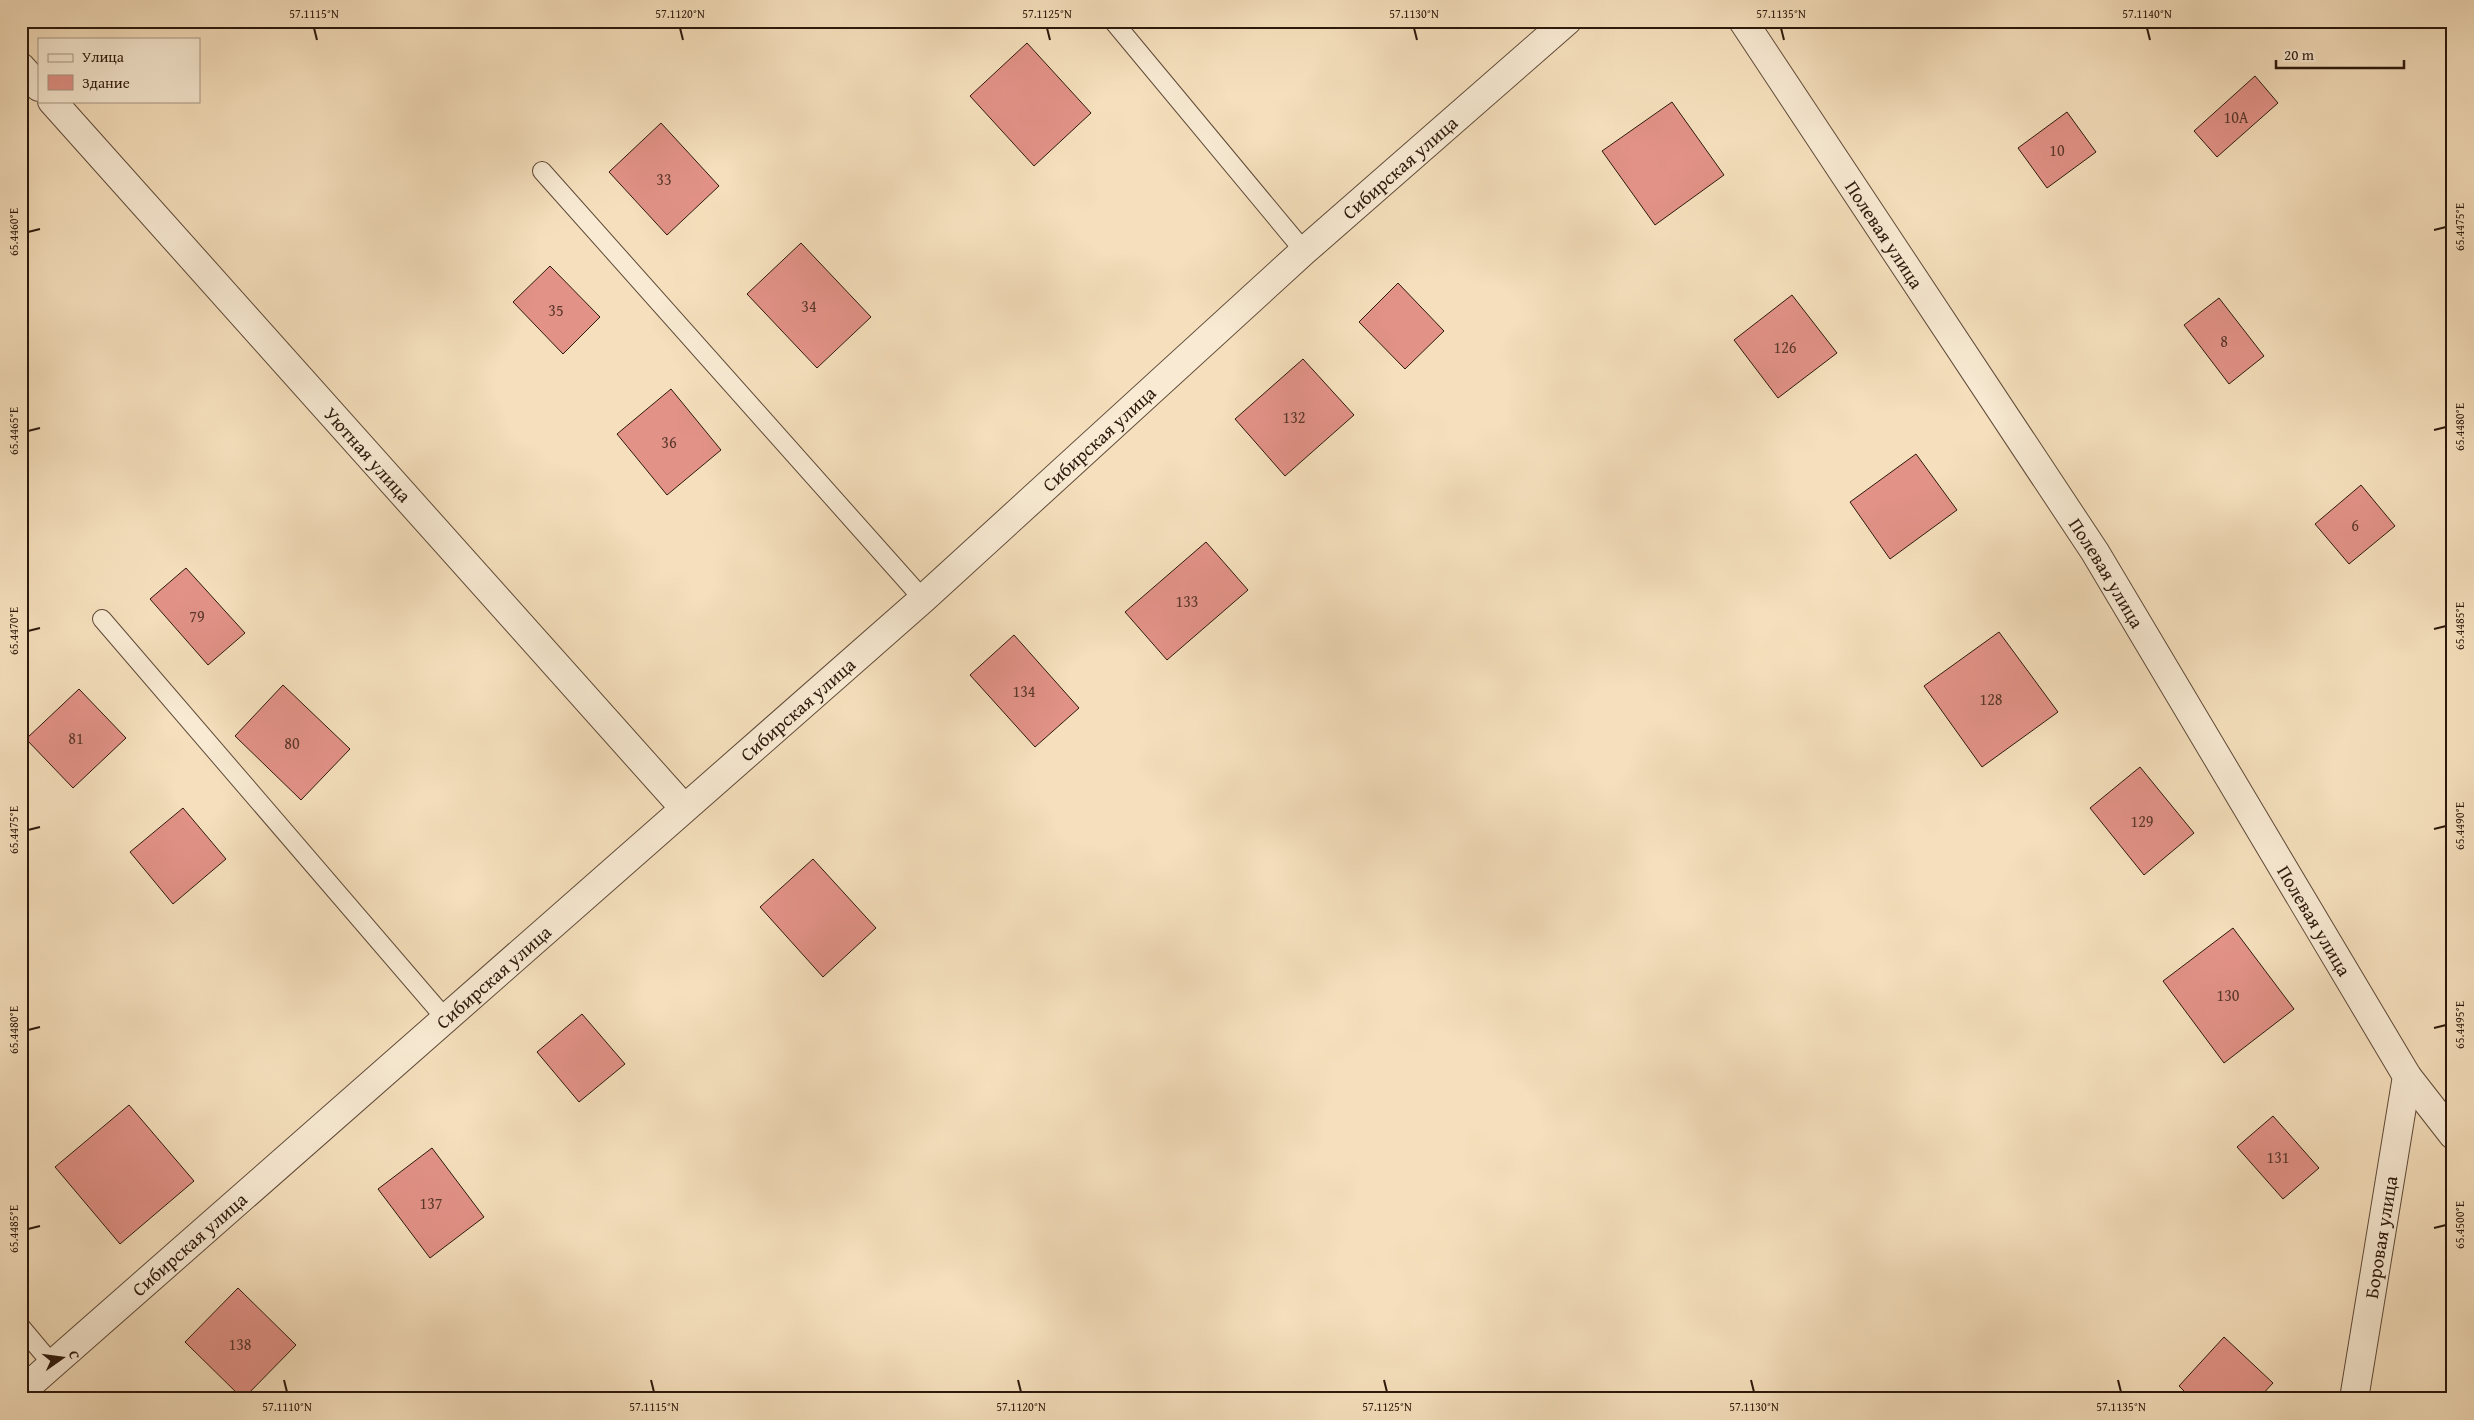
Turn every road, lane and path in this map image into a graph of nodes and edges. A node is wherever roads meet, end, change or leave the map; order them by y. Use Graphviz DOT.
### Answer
graph roads {
  1 [pos="1113,21"];
  2 [pos="1567,21"];
  3 [pos="1743,21"];
  4 [pos="21,67"];
  5 [pos="38,85"];
  6 [pos="53,102"];
  7 [pos="542,171"];
  8 [pos="1304,251"];
  9 [pos="922,599"];
  10 [pos="102,619"];
  11 [pos="684,808"];
  12 [pos="445,1018"];
  13 [pos="2406,1076"];
  14 [pos="2453,1135"];
  15 [pos="21,1327"];
  16 [pos="52,1364"];
  17 [pos="21,1392"];
  18 [pos="2354,1399"];
  1 -- 8 [label="lane"];
  2 -- 8 [label="street, Сибирская улица"];
  3 -- 13 [label="street, Полевая улица"];
  4 -- 5 [label="street"];
  6 -- 11 [label="street, Уютная улица"];
  7 -- 9 [label="lane"];
  8 -- 9 [label="street, Сибирская улица"];
  9 -- 11 [label="street, Сибирская улица"];
  10 -- 12 [label="lane"];
  11 -- 12 [label="street, Сибирская улица"];
  12 -- 16 [label="street, Сибирская улица"];
  13 -- 14 [label="street, Полевая улица"];
  13 -- 18 [label="street, Боровая улица"];
  15 -- 16 [label="lane"];
  16 -- 17 [label="street, Сибирская улица"];
}
